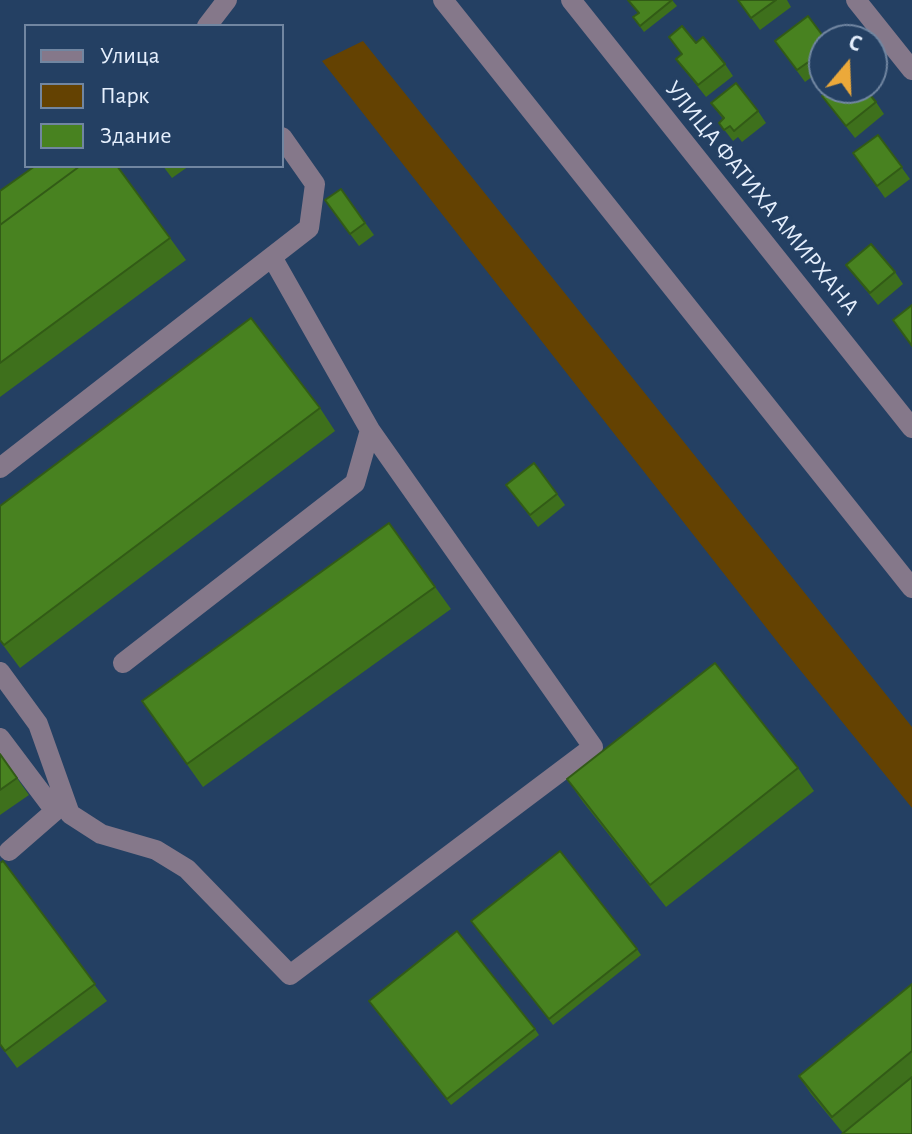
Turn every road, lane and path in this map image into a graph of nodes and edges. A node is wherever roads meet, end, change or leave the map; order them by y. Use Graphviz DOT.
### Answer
graph roads {
  1 [pos="227,0"];
  2 [pos="443,0"];
  3 [pos="571,0"];
  4 [pos="856,0"];
  5 [pos="209,24"];
  6 [pos="912,70"];
  7 [pos="284,140"];
  8 [pos="272,257"];
  9 [pos="912,428"];
  10 [pos="370,430"];
  11 [pos="0,468"];
  12 [pos="912,588"];
  13 [pos="123,663"];
  14 [pos="0,672"];
  15 [pos="0,738"];
  16 [pos="60,806"];
  17 [pos="9,851"];
  1 -- 5 [label="street"];
  2 -- 12 [label="street"];
  3 -- 9 [label="street, УЛИЦА ФАТИХА АМИРХАНА"];
  4 -- 6 [label="street"];
  7 -- 8 [label="street"];
  8 -- 10 [label="street"];
  8 -- 11 [label="street"];
  10 -- 13 [label="street"];
  10 -- 16 [label="street"];
  14 -- 16 [label="street"];
  15 -- 16 [label="street"];
  16 -- 17 [label="street"];
}
